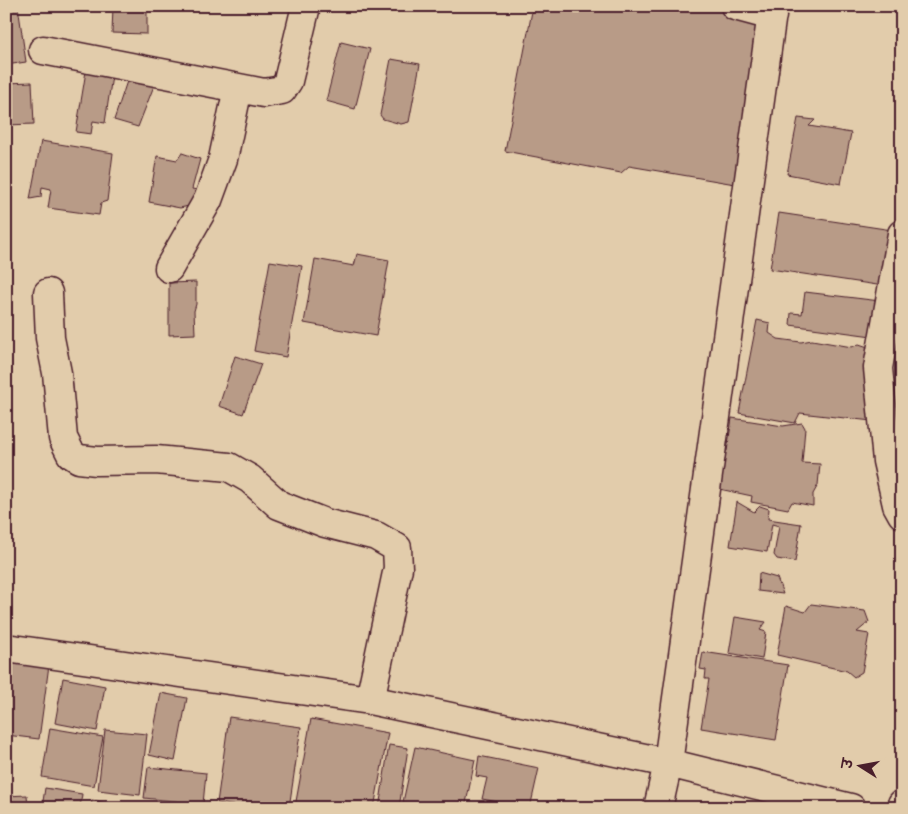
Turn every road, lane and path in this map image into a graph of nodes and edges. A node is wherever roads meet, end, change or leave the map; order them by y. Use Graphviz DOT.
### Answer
graph roads {
  1 [pos="306,6"];
  2 [pos="735,6"];
  3 [pos="773,11"];
  4 [pos="43,50"];
  5 [pos="238,88"];
  6 [pos="902,234"];
  7 [pos="169,268"];
  8 [pos="48,293"];
  9 [pos="902,514"];
  10 [pos="6,648"];
  11 [pos="370,700"];
  12 [pos="668,762"];
  13 [pos="902,804"];
  14 [pos="658,808"];
  15 [pos="851,808"];
  16 [pos="901,808"];
  1 -- 5 [label="street"];
  2 -- 3 [label="street"];
  3 -- 12 [label="street"];
  4 -- 5 [label="street"];
  5 -- 7 [label="street"];
  6 -- 9 [label="street"];
  8 -- 11 [label="street"];
  10 -- 11 [label="street"];
  11 -- 12 [label="street"];
  12 -- 14 [label="street"];
  12 -- 15 [label="street"];
  13 -- 16 [label="street"];
}
